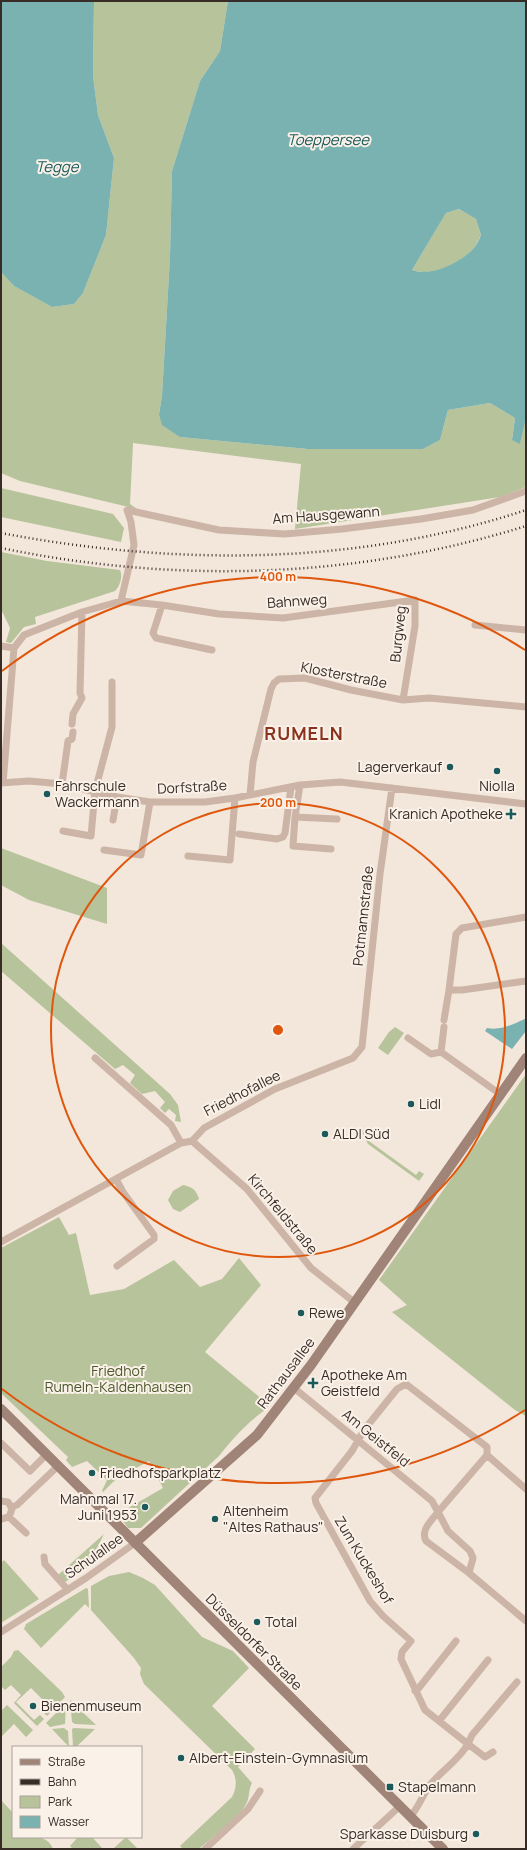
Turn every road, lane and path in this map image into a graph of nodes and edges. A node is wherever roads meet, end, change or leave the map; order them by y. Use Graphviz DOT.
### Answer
graph roads {
  1 [pos="526,491"];
  2 [pos="408,600"];
  3 [pos="121,601"];
  4 [pos="162,605"];
  5 [pos="82,612"];
  6 [pos="474,625"];
  7 [pos="526,630"];
  8 [pos="1,646"];
  9 [pos="14,648"];
  10 [pos="212,650"];
  11 [pos="112,682"];
  12 [pos="403,700"];
  13 [pos="1,706"];
  14 [pos="9,706"];
  15 [pos="526,707"];
  16 [pos="72,724"];
  17 [pos="73,732"];
  18 [pos="2,783"];
  19 [pos="62,784"];
  20 [pos="300,785"];
  21 [pos="291,787"];
  22 [pos="392,788"];
  23 [pos="95,791"];
  24 [pos="250,795"];
  25 [pos="117,797"];
  26 [pos="235,798"];
  27 [pos="150,802"];
  28 [pos="526,804"];
  29 [pos="295,817"];
  30 [pos="337,819"];
  31 [pos="113,820"];
  32 [pos="63,831"];
  33 [pos="239,834"];
  34 [pos="331,849"];
  35 [pos="104,850"];
  36 [pos="188,856"];
  37 [pos="526,917"];
  38 [pos="526,981"];
  39 [pos="449,990"];
  40 [pos="408,1038"];
  41 [pos="362,1047"];
  42 [pos="440,1052"];
  43 [pos="95,1058"];
  44 [pos="526,1058"];
  45 [pos="500,1094"];
  46 [pos="192,1141"];
  47 [pos="181,1143"];
  48 [pos="116,1179"];
  49 [pos="1,1242"];
  50 [pos="117,1266"];
  51 [pos="354,1302"];
  52 [pos="294,1388"];
  53 [pos="1,1410"];
  54 [pos="358,1440"];
  55 [pos="1,1443"];
  56 [pos="46,1455"];
  57 [pos="487,1455"];
  58 [pos="58,1466"];
  59 [pos="526,1488"];
  60 [pos="1,1501"];
  61 [pos="11,1507"];
  62 [pos="438,1512"];
  63 [pos="9,1517"];
  64 [pos="1,1519"];
  65 [pos="26,1534"];
  66 [pos="135,1543"];
  67 [pos="44,1557"];
  68 [pos="469,1573"];
  69 [pos="68,1590"];
  70 [pos="526,1621"];
  71 [pos="1,1632"];
  72 [pos="456,1641"];
  73 [pos="488,1660"];
  74 [pos="517,1682"];
  75 [pos="415,1691"];
  76 [pos="439,1721"];
  77 [pos="468,1744"];
  78 [pos="493,1752"];
  79 [pos="260,1791"];
  80 [pos="399,1807"];
  81 [pos="410,1817"];
  82 [pos="204,1849"];
  83 [pos="353,1849"];
  84 [pos="443,1849"];
  1 -- 3 [label="street, Am Hausgewann"];
  2 -- 4 [label="street, Bahnweg"];
  2 -- 12 [label="street, Burgweg"];
  3 -- 4 [label="street, Bahnweg"];
  3 -- 5 [label="street"];
  4 -- 10 [label="street"];
  5 -- 9 [label="street"];
  5 -- 16 [label="street"];
  6 -- 7 [label="street"];
  8 -- 9 [label="street"];
  9 -- 14 [label="street"];
  11 -- 23 [label="street"];
  12 -- 15 [label="street, Klosterstraße"];
  12 -- 24 [label="street, Klosterstraße"];
  13 -- 14 [label="street"];
  14 -- 18 [label="street"];
  17 -- 19 [label="street"];
  18 -- 19 [label="street, Dorfstraße"];
  19 -- 23 [label="street, Dorfstraße"];
  20 -- 21 [label="street, Dorfstraße"];
  20 -- 22 [label="street, Dorfstraße"];
  20 -- 29 [label="street"];
  21 -- 24 [label="street, Dorfstraße"];
  21 -- 33 [label="street"];
  22 -- 28 [label="street, Dorfstraße"];
  22 -- 41 [label="street, Potmannstraße"];
  23 -- 25 [label="street, Dorfstraße"];
  23 -- 32 [label="street"];
  24 -- 26 [label="street, Dorfstraße"];
  25 -- 27 [label="street, Dorfstraße"];
  25 -- 31 [label="street"];
  26 -- 27 [label="street, Dorfstraße"];
  26 -- 36 [label="street, Dorfstraße"];
  27 -- 35 [label="street, Dorfstraße"];
  29 -- 30 [label="street"];
  29 -- 34 [label="street"];
  37 -- 39 [label="street"];
  38 -- 39 [label="street"];
  39 -- 42 [label="street"];
  40 -- 42 [label="street"];
  41 -- 46 [label="street, Friedhofallee"];
  42 -- 45 [label="street"];
  43 -- 47 [label="street"];
  44 -- 45 [label="main road, Rathausallee"];
  45 -- 51 [label="main road, Rathausallee"];
  46 -- 47 [label="street"];
  46 -- 51 [label="street, Kirchfeldstraße"];
  47 -- 48 [label="street"];
  48 -- 49 [label="street"];
  48 -- 50 [label="street"];
  51 -- 52 [label="main road, Rathausallee"];
  52 -- 54 [label="street, Am Geistfeld"];
  52 -- 66 [label="main road, Rathausallee"];
  53 -- 56 [label="main road, Düsseldorfer Straße"];
  54 -- 57 [label="street"];
  54 -- 62 [label="street, Am Geistfeld"];
  54 -- 75 [label="street, Zum Kuckeshof"];
  55 -- 56 [label="street"];
  56 -- 58 [label="main road, Düsseldorfer Straße"];
  57 -- 59 [label="street"];
  57 -- 62 [label="street"];
  58 -- 61 [label="street"];
  58 -- 66 [label="main road, Düsseldorfer Straße"];
  60 -- 61 [label="street"];
  61 -- 63 [label="street"];
  62 -- 68 [label="street, Am Geistfeld"];
  62 -- 68 [label="street"];
  63 -- 64 [label="street"];
  63 -- 65 [label="street"];
  66 -- 69 [label="street, Schulallee"];
  66 -- 80 [label="main road, Düsseldorfer Straße"];
  67 -- 69 [label="street, Schulallee"];
  68 -- 70 [label="street"];
  69 -- 71 [label="street, Schulallee"];
  72 -- 75 [label="street"];
  73 -- 76 [label="street"];
  74 -- 77 [label="street"];
  75 -- 76 [label="street, Zum Kuckeshof"];
  76 -- 77 [label="street, Zum Kuckeshof"];
  77 -- 78 [label="street, Zum Kuckeshof"];
  77 -- 81 [label="street"];
  79 -- 82 [label="street"];
  80 -- 81 [label="main road, Düsseldorfer Straße"];
  80 -- 83 [label="street"];
  81 -- 84 [label="main road, Düsseldorfer Straße"];
}
